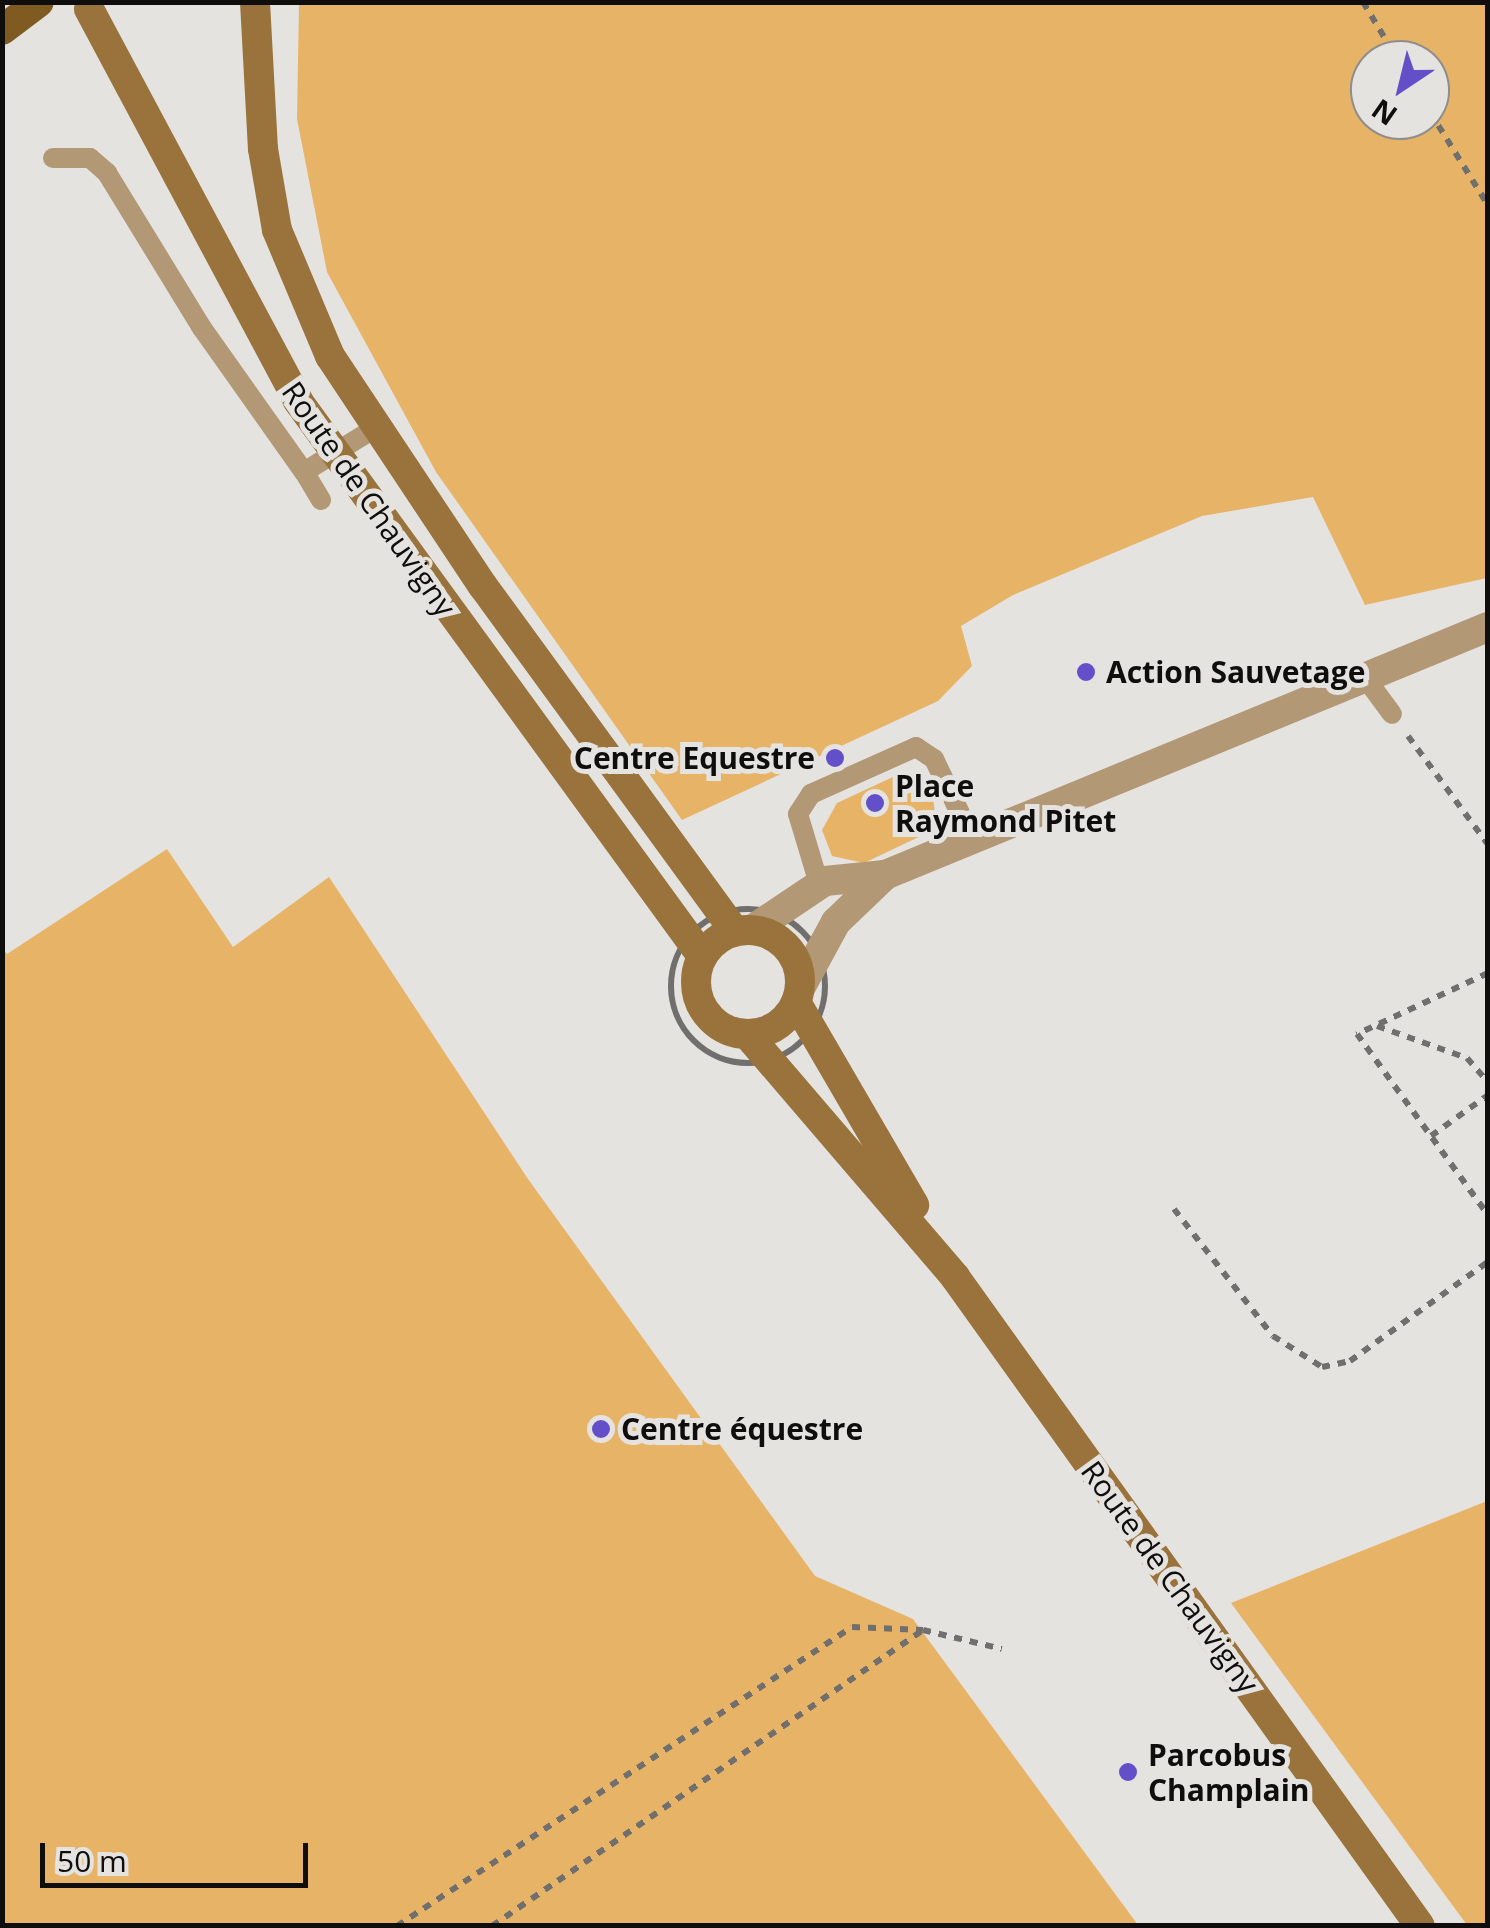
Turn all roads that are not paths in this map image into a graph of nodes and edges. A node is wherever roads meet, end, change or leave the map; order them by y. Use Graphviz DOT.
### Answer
graph roads {
  1 [pos="39,2"];
  2 [pos="255,2"];
  3 [pos="89,9"];
  4 [pos="2,30"];
  5 [pos="52,158"];
  6 [pos="375,428"];
  7 [pos="334,454"];
  8 [pos="304,472"];
  9 [pos="321,500"];
  10 [pos="1488,627"];
  11 [pos="1364,676"];
  12 [pos="1392,714"];
  13 [pos="972,838"];
  14 [pos="885,874"];
  15 [pos="819,884"];
  16 [pos="746,922"];
  17 [pos="695,946"];
  18 [pos="804,1005"];
  19 [pos="747,1034"];
  20 [pos="955,1277"];
  21 [pos="1420,1926"];
  1 -- 4 [label="main road"];
  2 -- 6 [label="main road, Route de Chauvigny"];
  3 -- 7 [label="main road, Route de Chauvigny"];
  5 -- 8 [label="lane"];
  6 -- 7 [label="lane"];
  6 -- 16 [label="main road, Route de Chauvigny"];
  7 -- 8 [label="lane"];
  7 -- 17 [label="main road, Route de Chauvigny"];
  8 -- 9 [label="lane"];
  10 -- 11 [label="street"];
  11 -- 12 [label="lane"];
  11 -- 13 [label="street"];
  13 -- 14 [label="street"];
  13 -- 15 [label="lane"];
  14 -- 15 [label="street"];
  14 -- 18 [label="street"];
  15 -- 16 [label="street"];
  16 -- 17 [label="main road"];
  16 -- 18 [label="main road, Route de Chauvigny"];
  17 -- 19 [label="main road, Route de Chauvigny"];
  18 -- 19 [label="main road"];
  18 -- 20 [label="main road, Route de Chauvigny"];
  19 -- 20 [label="main road, Route de Chauvigny"];
  20 -- 21 [label="main road, Route de Chauvigny"];
}
